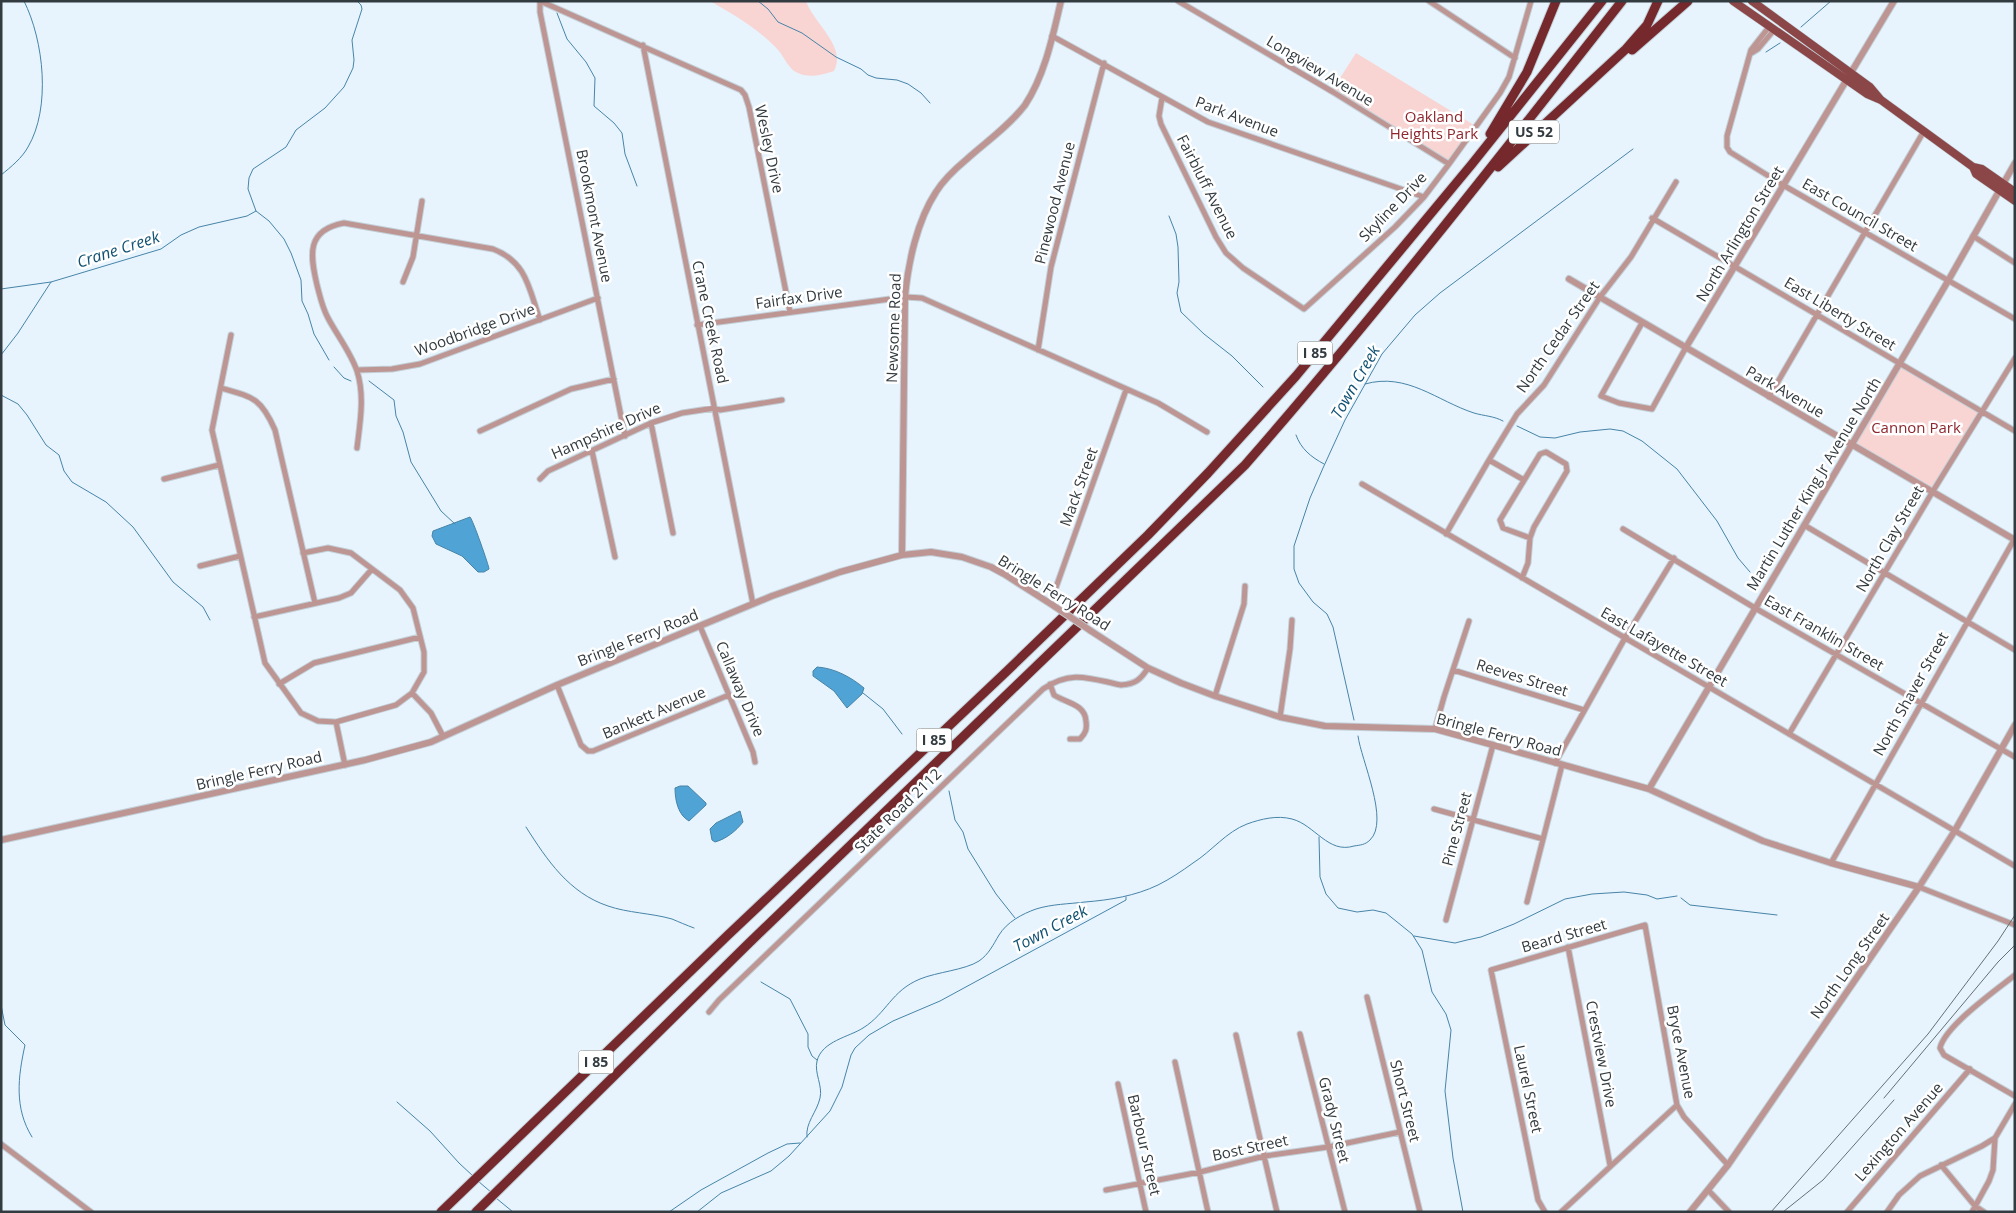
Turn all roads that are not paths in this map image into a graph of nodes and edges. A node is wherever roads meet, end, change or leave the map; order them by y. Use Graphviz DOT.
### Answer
graph roads {
  1 [pos="540,1"];
  2 [pos="1061,1"];
  3 [pos="1178,1"];
  4 [pos="1429,1"];
  5 [pos="1531,1"];
  6 [pos="1558,1"];
  7 [pos="1602,1"];
  8 [pos="1622,1"];
  9 [pos="1658,1"];
  10 [pos="1688,1"];
  11 [pos="1733,1"];
  12 [pos="1752,1"];
  13 [pos="1894,1"];
  14 [pos="1764,5"];
  15 [pos="1772,28"];
  16 [pos="1052,36"];
  17 [pos="643,46"];
  18 [pos="1514,58"];
  19 [pos="1104,63"];
  20 [pos="1849,76"];
  21 [pos="1595,79"];
  22 [pos="1162,98"];
  23 [pos="1924,131"];
  24 [pos="2015,163"];
  25 [pos="1449,164"];
  26 [pos="1472,164"];
  27 [pos="1676,182"];
  28 [pos="1783,185"];
  29 [pos="2001,187"];
  30 [pos="1475,189"];
  31 [pos="2015,192"];
  32 [pos="1424,197"];
  33 [pos="422,201"];
  34 [pos="2015,201"];
  35 [pos="1652,218"];
  36 [pos="1866,232"];
  37 [pos="417,236"];
  38 [pos="1973,236"];
  39 [pos="2015,263"];
  40 [pos="1735,266"];
  41 [pos="1569,279"];
  42 [pos="1948,281"];
  43 [pos="403,282"];
  44 [pos="904,297"];
  45 [pos="1600,297"];
  46 [pos="598,298"];
  47 [pos="1304,309"];
  48 [pos="790,312"];
  49 [pos="1817,314"];
  50 [pos="2015,319"];
  51 [pos="540,320"];
  52 [pos="1642,323"];
  53 [pos="697,325"];
  54 [pos="231,335"];
  55 [pos="1686,349"];
  56 [pos="1038,350"];
  57 [pos="2015,358"];
  58 [pos="1899,364"];
  59 [pos="357,370"];
  60 [pos="614,379"];
  61 [pos="221,388"];
  62 [pos="1126,390"];
  63 [pos="1769,397"];
  64 [pos="782,400"];
  65 [pos="715,408"];
  66 [pos="1982,412"];
  67 [pos="651,423"];
  68 [pos="480,431"];
  69 [pos="2015,431"];
  70 [pos="1207,432"];
  71 [pos="625,436"];
  72 [pos="1852,444"];
  73 [pos="357,448"];
  74 [pos="592,451"];
  75 [pos="1489,460"];
  76 [pos="219,465"];
  77 [pos="164,479"];
  78 [pos="540,479"];
  79 [pos="1524,480"];
  80 [pos="1362,484"];
  81 [pos="1933,491"];
  82 [pos="1804,525"];
  83 [pos="1623,529"];
  84 [pos="673,532"];
  85 [pos="1446,534"];
  86 [pos="1530,538"];
  87 [pos="2014,539"];
  88 [pos="303,552"];
  89 [pos="902,555"];
  90 [pos="240,556"];
  91 [pos="615,557"];
  92 [pos="1674,558"];
  93 [pos="200,566"];
  94 [pos="372,569"];
  95 [pos="1885,572"];
  96 [pos="1522,578"];
  97 [pos="1244,586"];
  98 [pos="1054,593"];
  99 [pos="315,603"];
  100 [pos="753,604"];
  101 [pos="1755,608"];
  102 [pos="254,616"];
  103 [pos="1292,620"];
  104 [pos="1469,621"];
  105 [pos="1967,621"];
  106 [pos="700,626"];
  107 [pos="420,637"];
  108 [pos="1625,638"];
  109 [pos="2015,650"];
  110 [pos="1836,654"];
  111 [pos="1148,668"];
  112 [pos="1453,670"];
  113 [pos="278,684"];
  114 [pos="1050,684"];
  115 [pos="557,685"];
  116 [pos="1709,688"];
  117 [pos="412,694"];
  118 [pos="729,696"];
  119 [pos="1215,696"];
  120 [pos="1920,703"];
  121 [pos="1584,710"];
  122 [pos="1280,717"];
  123 [pos="336,722"];
  124 [pos="2015,726"];
  125 [pos="1435,729"];
  126 [pos="1789,734"];
  127 [pos="443,736"];
  128 [pos="1070,739"];
  129 [pos="1493,745"];
  130 [pos="2001,749"];
  131 [pos="2015,757"];
  132 [pos="755,762"];
  133 [pos="1555,763"];
  134 [pos="345,764"];
  135 [pos="1562,765"];
  136 [pos="1875,785"];
  137 [pos="1649,789"];
  138 [pos="1434,809"];
  139 [pos="1473,820"];
  140 [pos="1954,832"];
  141 [pos="1543,839"];
  142 [pos="1,840"];
  143 [pos="1831,863"];
  144 [pos="2015,866"];
  145 [pos="1919,887"];
  146 [pos="1527,902"];
  147 [pos="1446,920"];
  148 [pos="1645,925"];
  149 [pos="2015,925"];
  150 [pos="1568,947"];
  151 [pos="1490,970"];
  152 [pos="2015,975"];
  153 [pos="1366,997"];
  154 [pos="709,1012"];
  155 [pos="1300,1034"];
  156 [pos="1236,1035"];
  157 [pos="1174,1062"];
  158 [pos="1970,1069"];
  159 [pos="1118,1084"];
  160 [pos="2015,1096"];
  161 [pos="2015,1104"];
  162 [pos="1677,1105"];
  163 [pos="1400,1132"];
  164 [pos="1994,1138"];
  165 [pos="1,1144"];
  166 [pos="1328,1146"];
  167 [pos="1265,1156"];
  168 [pos="1610,1165"];
  169 [pos="1728,1165"];
  170 [pos="1941,1165"];
  171 [pos="1200,1172"];
  172 [pos="1140,1184"];
  173 [pos="1106,1190"];
  174 [pos="1708,1190"];
  175 [pos="1973,1209"];
  176 [pos="91,1212"];
  177 [pos="441,1212"];
  178 [pos="476,1212"];
  179 [pos="1146,1212"];
  180 [pos="1208,1212"];
  181 [pos="1277,1212"];
  182 [pos="1345,1212"];
  183 [pos="1420,1212"];
  184 [pos="1545,1212"];
  185 [pos="1561,1212"];
  186 [pos="1690,1212"];
  187 [pos="1729,1212"];
  188 [pos="1847,1212"];
  189 [pos="1887,1212"];
  190 [pos="1984,1212"];
  1 -- 17 [label="street, Wesley Drive"];
  1 -- 46 [label="street, Brookmont Avenue"];
  2 -- 16 [label="street, Newsome Road"];
  3 -- 25 [label="street, Longview Avenue"];
  4 -- 18 [label="street"];
  5 -- 18 [label="street, Skyline Drive"];
  6 -- 26 [label="highway, US 52"];
  7 -- 26 [label="highway, I 85"];
  8 -- 30 [label="highway, I 85"];
  9 -- 21 [label="highway, US 52"];
  10 -- 21 [label="highway"];
  11 -- 15 [label="main road"];
  12 -- 14 [label="main road"];
  13 -- 20 [label="street, North Arlington Street"];
  14 -- 20 [label="main road"];
  15 -- 20 [label="main road"];
  15 -- 28 [label="street, East Council Street"];
  16 -- 19 [label="street, Park Avenue"];
  16 -- 44 [label="street, Newsome Road"];
  17 -- 48 [label="street, Wesley Drive"];
  17 -- 53 [label="street, Crane Creek Road"];
  18 -- 25 [label="street, Skyline Drive"];
  19 -- 22 [label="street, Park Avenue"];
  19 -- 56 [label="street, Pinewood Avenue"];
  20 -- 23 [label="main road"];
  20 -- 28 [label="street, North Arlington Street"];
  21 -- 30 [label="highway, US 52"];
  22 -- 32 [label="street, Park Avenue"];
  22 -- 47 [label="street, Fairbluff Avenue"];
  23 -- 29 [label="main road"];
  23 -- 36 [label="street"];
  24 -- 29 [label="street, Martin Luther King Jr Avenue North"];
  25 -- 32 [label="street, Skyline Drive"];
  26 -- 177 [label="highway, I 85"];
  27 -- 35 [label="street, North Cedar Street"];
  28 -- 36 [label="street, East Council Street"];
  28 -- 40 [label="street, North Arlington Street"];
  29 -- 31 [label="main road"];
  29 -- 34 [label="main road"];
  29 -- 38 [label="street, Martin Luther King Jr Avenue North"];
  30 -- 178 [label="highway, I 85"];
  32 -- 47 [label="street, Skyline Drive"];
  33 -- 37 [label="street"];
  35 -- 40 [label="street, East Liberty Street"];
  35 -- 45 [label="street, North Cedar Street"];
  36 -- 42 [label="street, East Council Street"];
  36 -- 49 [label="street"];
  37 -- 43 [label="street"];
  37 -- 51 [label="street"];
  37 -- 59 [label="street"];
  38 -- 39 [label="street"];
  38 -- 42 [label="street, Martin Luther King Jr Avenue North"];
  40 -- 49 [label="street, East Liberty Street"];
  40 -- 55 [label="street, North Arlington Street"];
  41 -- 45 [label="street, Park Avenue"];
  42 -- 50 [label="street, East Council Street"];
  42 -- 58 [label="street, Martin Luther King Jr Avenue North"];
  44 -- 48 [label="street, Fairfax Drive"];
  44 -- 56 [label="street"];
  44 -- 89 [label="street, Newsome Road"];
  45 -- 52 [label="street, Park Avenue"];
  45 -- 75 [label="street, North Cedar Street"];
  46 -- 51 [label="street, Woodbridge Drive"];
  46 -- 60 [label="street, Brookmont Avenue"];
  48 -- 53 [label="street, Fairfax Drive"];
  49 -- 58 [label="street, East Liberty Street"];
  49 -- 63 [label="street"];
  51 -- 59 [label="street, Woodbridge Drive"];
  52 -- 55 [label="street, Park Avenue"];
  52 -- 55 [label="street, North Arlington Street"];
  53 -- 65 [label="street, Crane Creek Road"];
  54 -- 61 [label="street"];
  55 -- 63 [label="street, Park Avenue"];
  56 -- 62 [label="street"];
  57 -- 66 [label="street, North Clay Street"];
  58 -- 66 [label="street, East Liberty Street"];
  58 -- 72 [label="street, Martin Luther King Jr Avenue North"];
  59 -- 73 [label="street"];
  60 -- 68 [label="street"];
  60 -- 71 [label="street, Brookmont Avenue"];
  61 -- 76 [label="street"];
  61 -- 88 [label="street"];
  62 -- 70 [label="street"];
  62 -- 98 [label="street, Mack Street"];
  63 -- 72 [label="street, Park Avenue"];
  64 -- 65 [label="street, Hampshire Drive"];
  65 -- 67 [label="street, Hampshire Drive"];
  65 -- 100 [label="street, Crane Creek Road"];
  66 -- 69 [label="street, East Liberty Street"];
  66 -- 81 [label="street, North Clay Street"];
  67 -- 71 [label="street, Hampshire Drive"];
  67 -- 84 [label="street"];
  71 -- 74 [label="street, Hampshire Drive"];
  72 -- 81 [label="street, Park Avenue"];
  72 -- 82 [label="street, Martin Luther King Jr Avenue North"];
  74 -- 78 [label="street, Hampshire Drive"];
  74 -- 91 [label="street"];
  75 -- 79 [label="street"];
  75 -- 85 [label="street, North Cedar Street"];
  76 -- 77 [label="street"];
  76 -- 90 [label="street"];
  79 -- 86 [label="street"];
  79 -- 86 [label="street"];
  80 -- 85 [label="street, East Lafayette Street"];
  81 -- 87 [label="street, Park Avenue"];
  81 -- 95 [label="street, North Clay Street"];
  82 -- 95 [label="street"];
  82 -- 101 [label="street, Martin Luther King Jr Avenue North"];
  83 -- 92 [label="street, East Franklin Street"];
  85 -- 96 [label="street, East Lafayette Street"];
  86 -- 96 [label="street"];
  87 -- 105 [label="street, North Shaver Street"];
  88 -- 94 [label="street"];
  88 -- 99 [label="street"];
  89 -- 100 [label="street, Bringle Ferry Road"];
  89 -- 111 [label="street, Bringle Ferry Road, bridge"];
  90 -- 93 [label="street"];
  90 -- 102 [label="street"];
  92 -- 101 [label="street, East Franklin Street"];
  92 -- 108 [label="street"];
  94 -- 99 [label="street"];
  94 -- 107 [label="street"];
  95 -- 105 [label="street"];
  95 -- 110 [label="street, North Clay Street"];
  96 -- 108 [label="street, East Lafayette Street"];
  97 -- 119 [label="street"];
  99 -- 102 [label="street"];
  100 -- 106 [label="street, Bringle Ferry Road"];
  101 -- 110 [label="street, East Franklin Street"];
  101 -- 116 [label="street, Martin Luther King Jr Avenue North"];
  102 -- 113 [label="street"];
  103 -- 122 [label="street"];
  104 -- 112 [label="street"];
  105 -- 109 [label="street"];
  105 -- 120 [label="street, North Shaver Street"];
  106 -- 115 [label="street, Bringle Ferry Road"];
  106 -- 118 [label="street, Callaway Drive"];
  107 -- 113 [label="street"];
  107 -- 117 [label="street"];
  108 -- 116 [label="street, East Lafayette Street"];
  108 -- 121 [label="street"];
  110 -- 120 [label="street, East Franklin Street"];
  110 -- 126 [label="street, North Clay Street"];
  111 -- 114 [label="street, State Road 2112"];
  111 -- 119 [label="street, Bringle Ferry Road"];
  112 -- 121 [label="street, Reeves Street"];
  112 -- 125 [label="street"];
  113 -- 123 [label="street"];
  114 -- 128 [label="street"];
  114 -- 154 [label="street, State Road 2112"];
  115 -- 118 [label="street, Bankett Avenue"];
  115 -- 127 [label="street, Bringle Ferry Road"];
  116 -- 126 [label="street, East Lafayette Street"];
  116 -- 137 [label="street, Martin Luther King Jr Avenue North"];
  117 -- 123 [label="street"];
  117 -- 127 [label="street"];
  118 -- 132 [label="street, Callaway Drive"];
  119 -- 122 [label="street, Bringle Ferry Road"];
  120 -- 130 [label="street, East Franklin Street"];
  120 -- 136 [label="street, North Shaver Street"];
  121 -- 133 [label="street"];
  122 -- 125 [label="street, Bringle Ferry Road"];
  123 -- 134 [label="street"];
  124 -- 130 [label="street, North Long Street"];
  125 -- 129 [label="street, Bringle Ferry Road"];
  126 -- 136 [label="street, East Lafayette Street"];
  127 -- 134 [label="street, Bringle Ferry Road"];
  129 -- 133 [label="street, Bringle Ferry Road"];
  129 -- 139 [label="street, Pine Street"];
  130 -- 131 [label="street, East Franklin Street"];
  130 -- 140 [label="street, North Long Street"];
  133 -- 135 [label="street, Bringle Ferry Road"];
  134 -- 142 [label="street, Bringle Ferry Road"];
  135 -- 137 [label="street, Bringle Ferry Road"];
  135 -- 141 [label="street"];
  136 -- 140 [label="street, East Lafayette Street"];
  136 -- 143 [label="street, North Shaver Street"];
  137 -- 143 [label="street, Bringle Ferry Road"];
  138 -- 139 [label="street"];
  139 -- 141 [label="street"];
  139 -- 147 [label="street, Pine Street"];
  140 -- 144 [label="street, East Lafayette Street"];
  140 -- 145 [label="street, North Long Street"];
  141 -- 146 [label="street"];
  143 -- 145 [label="street, Bringle Ferry Road"];
  145 -- 149 [label="street"];
  145 -- 169 [label="street, North Long Street"];
  148 -- 150 [label="street, Beard Street"];
  148 -- 162 [label="street, Bryce Avenue"];
  150 -- 151 [label="street, Beard Street"];
  150 -- 168 [label="street, Crestview Drive"];
  151 -- 184 [label="street, Laurel Street"];
  152 -- 158 [label="street"];
  153 -- 163 [label="street, Short Street"];
  155 -- 166 [label="street, Grady Street"];
  156 -- 167 [label="street"];
  157 -- 171 [label="street"];
  158 -- 160 [label="street"];
  158 -- 188 [label="street, Lexington Avenue"];
  159 -- 172 [label="street, Barbour Street"];
  161 -- 164 [label="street"];
  162 -- 168 [label="street"];
  162 -- 169 [label="street, Bryce Avenue"];
  163 -- 166 [label="street, Bost Street"];
  163 -- 183 [label="street, Short Street"];
  164 -- 170 [label="street"];
  164 -- 175 [label="street"];
  165 -- 176 [label="street"];
  166 -- 167 [label="street, Bost Street"];
  166 -- 182 [label="street, Grady Street"];
  167 -- 171 [label="street, Bost Street"];
  167 -- 181 [label="street"];
  168 -- 185 [label="street"];
  169 -- 174 [label="street, North Long Street"];
  170 -- 175 [label="street"];
  170 -- 189 [label="street"];
  171 -- 172 [label="street, Bost Street"];
  171 -- 180 [label="street"];
  172 -- 173 [label="street, Bost Street"];
  172 -- 179 [label="street, Barbour Street"];
  174 -- 186 [label="street, North Long Street"];
  174 -- 187 [label="street"];
  175 -- 190 [label="street"];
}
